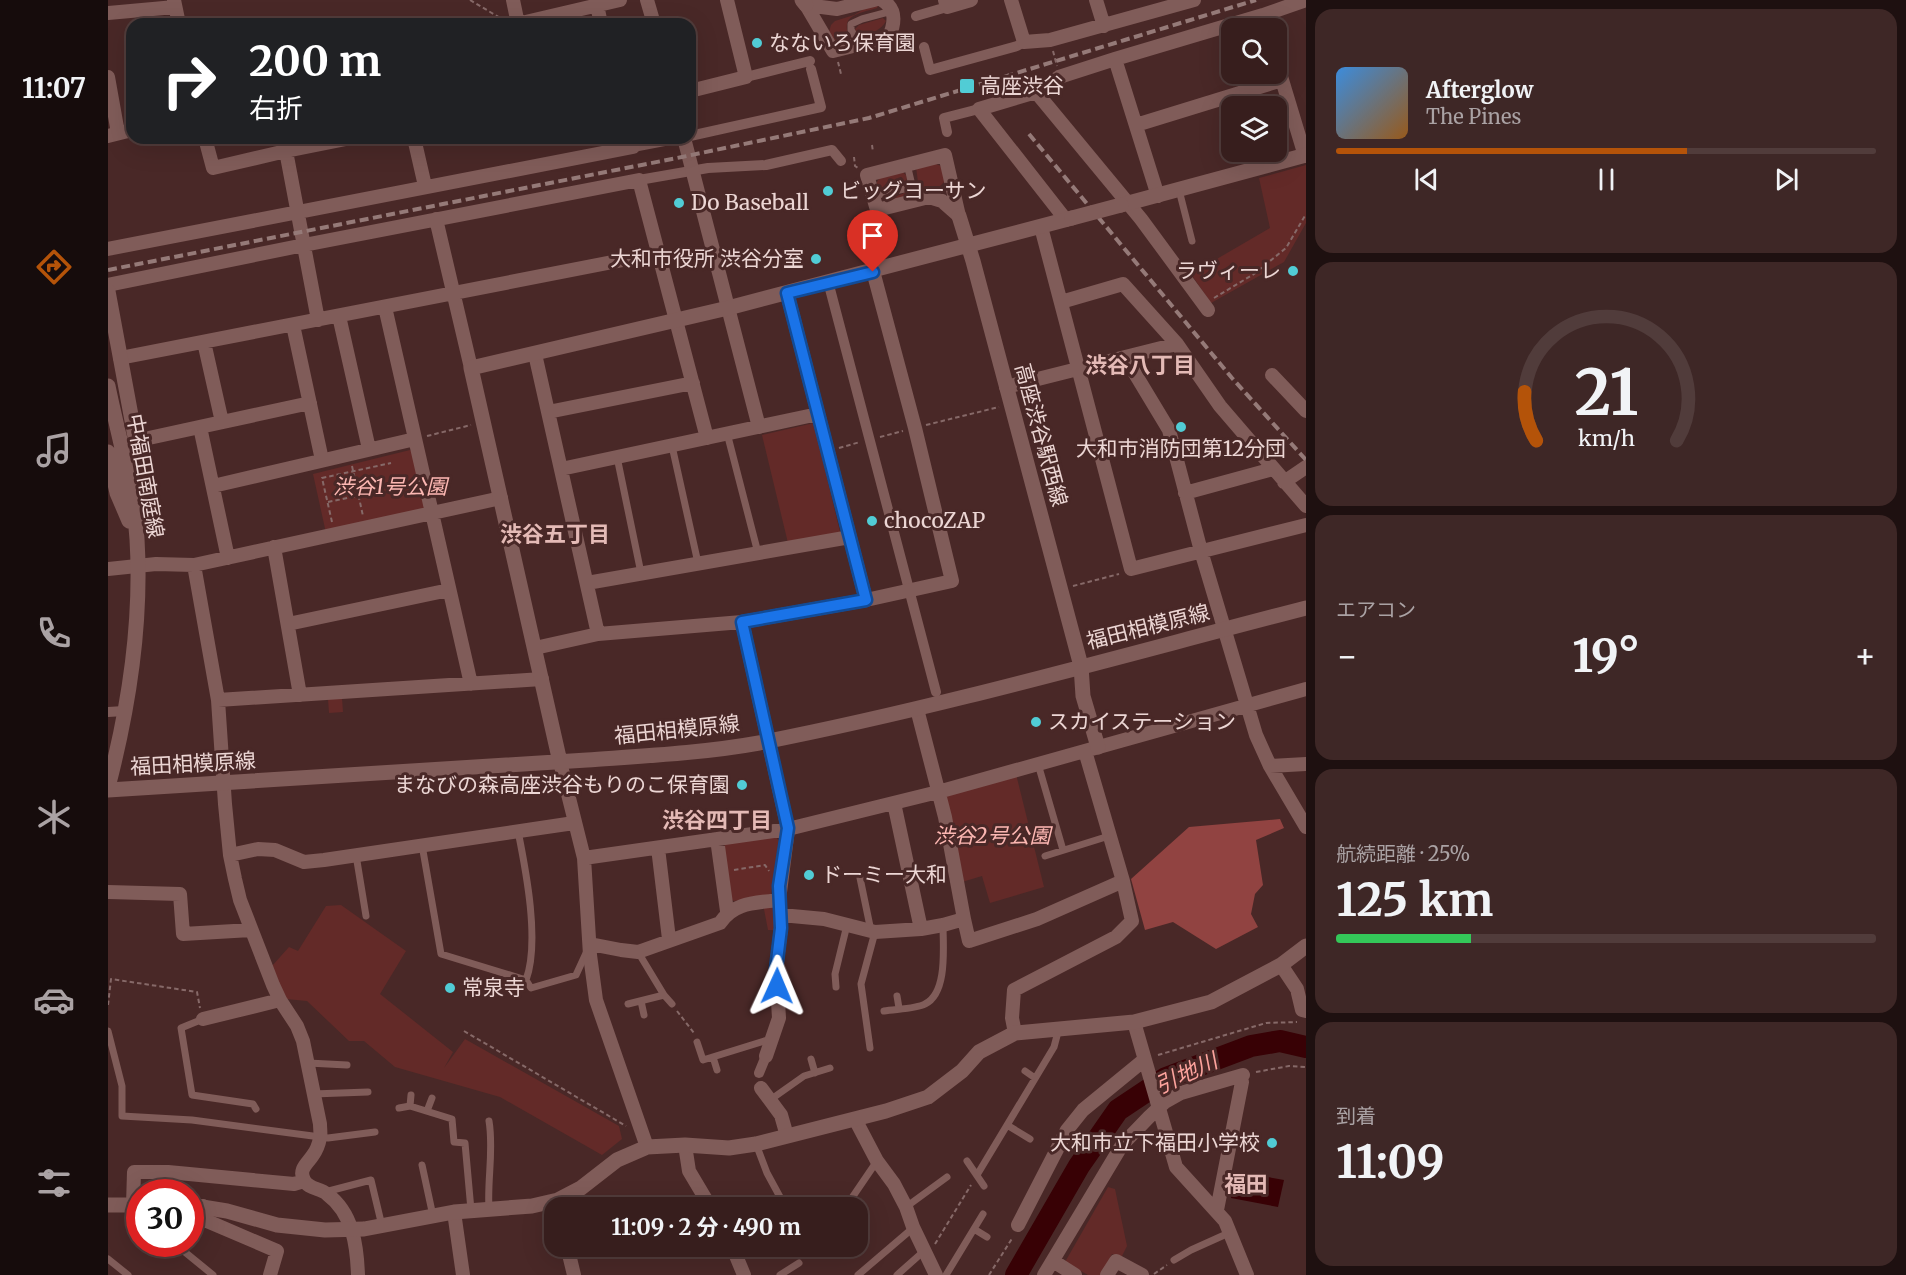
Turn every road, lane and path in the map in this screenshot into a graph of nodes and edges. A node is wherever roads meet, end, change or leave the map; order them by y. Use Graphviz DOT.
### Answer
graph roads {
  1 [pos="470,0"];
  2 [pos="513,0"];
  3 [pos="620,0"];
  4 [pos="647,0"];
  5 [pos="727,0"];
  6 [pos="874,0"];
  7 [pos="882,0"];
  8 [pos="971,0"];
  9 [pos="1011,0"];
  10 [pos="1096,0"];
  11 [pos="1194,0"];
  12 [pos="1306,0"];
  13 [pos="804,2"];
  14 [pos="174,3"];
  15 [pos="946,3"];
  16 [pos="597,5"];
  17 [pos="837,9"];
  18 [pos="892,11"];
  19 [pos="108,13"];
  20 [pos="916,16"];
  21 [pos="178,18"];
  22 [pos="500,18"];
  23 [pos="517,18"];
  24 [pos="543,18"];
  25 [pos="600,18"];
  26 [pos="652,18"];
  27 [pos="1272,18"];
  28 [pos="1104,26"];
  29 [pos="1221,33"];
  30 [pos="824,36"];
  31 [pos="1050,40"];
  32 [pos="1024,42"];
  33 [pos="860,44"];
  34 [pos="924,47"];
  35 [pos="1115,59"];
  36 [pos="838,61"];
  37 [pos="841,74"];
  38 [pos="108,77"];
  39 [pos="746,77"];
  40 [pos="1060,77"];
  41 [pos="1269,84"];
  42 [pos="1283,84"];
  43 [pos="696,90"];
  44 [pos="1036,92"];
  45 [pos="979,109"];
  46 [pos="1136,125"];
  47 [pos="947,132"];
  48 [pos="113,135"];
  49 [pos="696,135"];
  50 [pos="207,144"];
  51 [pos="320,144"];
  52 [pos="415,144"];
  53 [pos="623,144"];
  54 [pos="684,144"];
  55 [pos="872,145"];
  56 [pos="286,151"];
  57 [pos="873,152"];
  58 [pos="1306,156"];
  59 [pos="854,157"];
  60 [pos="841,161"];
  61 [pos="907,164"];
  62 [pos="692,171"];
  63 [pos="861,171"];
  64 [pos="951,179"];
  65 [pos="639,180"];
  66 [pos="425,186"];
  67 [pos="1179,190"];
  68 [pos="873,196"];
  69 [pos="1158,196"];
  70 [pos="929,197"];
  71 [pos="1124,204"];
  72 [pos="297,212"];
  73 [pos="1306,214"];
  74 [pos="959,216"];
  75 [pos="436,219"];
  76 [pos="1069,219"];
  77 [pos="859,227"];
  78 [pos="1041,227"];
  79 [pos="854,236"];
  80 [pos="1192,241"];
  81 [pos="304,244"];
  82 [pos="968,245"];
  83 [pos="108,249"];
  84 [pos="659,254"];
  85 [pos="873,272"];
  86 [pos="108,285"];
  87 [pos="830,289"];
  88 [pos="108,291"];
  89 [pos="787,293"];
  90 [pos="454,294"];
  91 [pos="1061,302"];
  92 [pos="385,307"];
  93 [pos="1206,307"];
  94 [pos="728,308"];
  95 [pos="339,316"];
  96 [pos="318,320"];
  97 [pos="677,320"];
  98 [pos="293,325"];
  99 [pos="204,342"];
  100 [pos="1177,344"];
  101 [pos="535,354"];
  102 [pos="1125,357"];
  103 [pos="120,358"];
  104 [pos="471,368"];
  105 [pos="1079,369"];
  106 [pos="1272,375"];
  107 [pos="693,383"];
  108 [pos="108,386"];
  109 [pos="1006,387"];
  110 [pos="310,403"];
  111 [pos="1306,411"];
  112 [pos="548,412"];
  113 [pos="818,414"];
  114 [pos="222,422"];
  115 [pos="476,424"];
  116 [pos="200,427"];
  117 [pos="759,427"];
  118 [pos="727,434"];
  119 [pos="415,438"];
  120 [pos="707,438"];
  121 [pos="135,441"];
  122 [pos="672,446"];
  123 [pos="369,449"];
  124 [pos="108,452"];
  125 [pos="617,457"];
  126 [pos="321,460"];
  127 [pos="391,463"];
  128 [pos="1306,467"];
  129 [pos="561,469"];
  130 [pos="1273,469"];
  131 [pos="353,471"];
  132 [pos="1287,480"];
  133 [pos="213,486"];
  134 [pos="1185,493"];
  135 [pos="358,496"];
  136 [pos="501,498"];
  137 [pos="328,502"];
  138 [pos="1306,506"];
  139 [pos="432,513"];
  140 [pos="363,519"];
  141 [pos="333,525"];
  142 [pos="1306,525"];
  143 [pos="850,537"];
  144 [pos="137,538"];
  145 [pos="274,548"];
  146 [pos="1201,551"];
  147 [pos="758,553"];
  148 [pos="228,558"];
  149 [pos="698,563"];
  150 [pos="194,565"];
  151 [pos="137,566"];
  152 [pos="108,569"];
  153 [pos="1131,569"];
  154 [pos="641,573"];
  155 [pos="587,583"];
  156 [pos="1073,586"];
  157 [pos="449,590"];
  158 [pos="909,591"];
  159 [pos="866,600"];
  160 [pos="1306,608"];
  161 [pos="742,622"];
  162 [pos="288,624"];
  163 [pos="1224,629"];
  164 [pos="598,634"];
  165 [pos="535,648"];
  166 [pos="1081,666"];
  167 [pos="542,679"];
  168 [pos="471,684"];
  169 [pos="1306,689"];
  170 [pos="936,692"];
  171 [pos="300,695"];
  172 [pos="218,700"];
  173 [pos="1247,706"];
  174 [pos="917,709"];
  175 [pos="124,711"];
  176 [pos="108,712"];
  177 [pos="769,740"];
  178 [pos="1092,743"];
  179 [pos="560,762"];
  180 [pos="1038,764"];
  181 [pos="1306,764"];
  182 [pos="1270,766"];
  183 [pos="224,783"];
  184 [pos="108,788"];
  185 [pos="938,792"];
  186 [pos="894,803"];
  187 [pos="574,823"];
  188 [pos="1306,827"];
  189 [pos="788,828"];
  190 [pos="518,831"];
  191 [pos="1109,836"];
  192 [pos="717,839"];
  193 [pos="422,845"];
  194 [pos="658,848"];
  195 [pos="1063,850"];
  196 [pos="230,855"];
  197 [pos="356,855"];
  198 [pos="1045,856"];
  199 [pos="584,858"];
  200 [pos="722,872"];
  201 [pos="860,878"];
  202 [pos="1123,881"];
  203 [pos="108,892"];
  204 [pos="779,893"];
  205 [pos="727,911"];
  206 [pos="781,915"];
  207 [pos="366,916"];
  208 [pos="964,919"];
  209 [pos="848,925"];
  210 [pos="943,925"];
  211 [pos="921,929"];
  212 [pos="251,930"];
  213 [pos="873,932"];
  214 [pos="669,939"];
  215 [pos="590,944"];
  216 [pos="1306,946"];
  217 [pos="638,952"];
  218 [pos="1281,965"];
  219 [pos="526,980"];
  220 [pos="836,987"];
  221 [pos="664,995"];
  222 [pos="897,996"];
  223 [pos="280,1000"];
  224 [pos="641,1001"];
  225 [pos="628,1004"];
  226 [pos="672,1004"];
  227 [pos="108,1005"];
  228 [pos="899,1008"];
  229 [pos="884,1011"];
  230 [pos="1306,1011"];
  231 [pos="644,1015"];
  232 [pos="202,1019"];
  233 [pos="1134,1022"];
  234 [pos="1306,1023"];
  235 [pos="1059,1028"];
  236 [pos="108,1031"];
  237 [pos="464,1031"];
  238 [pos="1015,1033"];
  239 [pos="696,1038"];
  240 [pos="772,1038"];
  241 [pos="870,1048"];
  242 [pos="766,1056"];
  243 [pos="713,1057"];
  244 [pos="811,1059"];
  245 [pos="1145,1063"];
  246 [pos="308,1064"];
  247 [pos="347,1065"];
  248 [pos="1306,1067"];
  249 [pos="830,1068"];
  250 [pos="717,1070"];
  251 [pos="1025,1071"];
  252 [pos="815,1072"];
  253 [pos="759,1073"];
  254 [pos="1035,1078"];
  255 [pos="1242,1079"];
  256 [pos="368,1092"];
  257 [pos="313,1094"];
  258 [pos="766,1094"];
  259 [pos="411,1095"];
  260 [pos="432,1098"];
  261 [pos="410,1106"];
  262 [pos="1158,1106"];
  263 [pos="399,1108"];
  264 [pos="256,1109"];
  265 [pos="427,1111"];
  266 [pos="855,1119"];
  267 [pos="489,1121"];
  268 [pos="1007,1125"];
  269 [pos="627,1127"];
  270 [pos="491,1131"];
  271 [pos="501,1131"];
  272 [pos="375,1132"];
  273 [pos="321,1136"];
  274 [pos="787,1136"];
  275 [pos="1030,1139"];
  276 [pos="756,1144"];
  277 [pos="685,1145"];
  278 [pos="647,1147"];
  279 [pos="877,1161"];
  280 [pos="967,1161"];
  281 [pos="422,1165"];
  282 [pos="977,1175"];
  283 [pos="946,1176"];
  284 [pos="134,1179"];
  285 [pos="304,1181"];
  286 [pos="984,1186"];
  287 [pos="325,1192"];
  288 [pos="569,1197"];
  289 [pos="704,1197"];
  290 [pos="780,1197"];
  291 [pos="852,1197"];
  292 [pos="108,1204"];
  293 [pos="126,1205"];
  294 [pos="544,1205"];
  295 [pos="204,1207"];
  296 [pos="906,1207"];
  297 [pos="489,1209"];
  298 [pos="471,1210"];
  299 [pos="1217,1210"];
  300 [pos="454,1212"];
  301 [pos="983,1214"];
  302 [pos="204,1216"];
  303 [pos="433,1216"];
  304 [pos="1018,1225"];
  305 [pos="382,1226"];
  306 [pos="913,1227"];
  307 [pos="974,1229"];
  308 [pos="353,1230"];
  309 [pos="1231,1232"];
  310 [pos="987,1237"];
  311 [pos="926,1254"];
  312 [pos="191,1257"];
  313 [pos="570,1257"];
  314 [pos="737,1257"];
  315 [pos="108,1259"];
  316 [pos="1174,1260"];
  317 [pos="1053,1261"];
  318 [pos="799,1263"];
  319 [pos="128,1275"];
  320 [pos="213,1275"];
  321 [pos="270,1275"];
  322 [pos="358,1275"];
  323 [pos="463,1275"];
  324 [pos="574,1275"];
  325 [pos="744,1275"];
  326 [pos="780,1275"];
  327 [pos="858,1275"];
  328 [pos="897,1275"];
  329 [pos="936,1275"];
  330 [pos="946,1275"];
  331 [pos="989,1275"];
  332 [pos="1044,1275"];
  333 [pos="1075,1275"];
  334 [pos="1107,1275"];
  335 [pos="1142,1275"];
  336 [pos="1247,1275"];
  1 -- 22 [label="path"];
  2 -- 23 [label="street"];
  3 -- 16 [label="street"];
  4 -- 26 [label="street"];
  5 -- 39 [label="street"];
  6 -- 17 [label="street"];
  7 -- 18 [label="street"];
  8 -- 15 [label="street"];
  9 -- 32 [label="street"];
  10 -- 28 [label="street"];
  11 -- 28 [label="street"];
  12 -- 27 [label="street"];
  13 -- 17 [label="street"];
  13 -- 30 [label="street"];
  14 -- 19 [label="street"];
  14 -- 21 [label="street"];
  15 -- 20 [label="street"];
  16 -- 24 [label="street"];
  16 -- 25 [label="street"];
  17 -- 30 [label="street"];
  18 -- 33 [label="street"];
  18 -- 33 [label="lane"];
  28 -- 31 [label="street"];
  29 -- 35 [label="street"];
  30 -- 33 [label="street"];
  31 -- 32 [label="street"];
  31 -- 40 [label="path"];
  32 -- 34 [label="street"];
  35 -- 40 [label="street"];
  35 -- 46 [label="street"];
  36 -- 37 [label="path"];
  38 -- 48 [label="street"];
  39 -- 43 [label="street"];
  39 -- 49 [label="street"];
  40 -- 44 [label="street"];
  41 -- 46 [label="street"];
  42 -- 58 [label="street"];
  44 -- 45 [label="street"];
  44 -- 71 [label="street"];
  45 -- 47 [label="street"];
  45 -- 76 [label="street"];
  46 -- 69 [label="street"];
  50 -- 56 [label="street"];
  51 -- 56 [label="street"];
  52 -- 66 [label="street"];
  53 -- 66 [label="street"];
  54 -- 62 [label="street"];
  55 -- 57 [label="path"];
  56 -- 72 [label="street"];
  58 -- 67 [label="street"];
  59 -- 63 [label="path"];
  60 -- 62 [label="street"];
  61 -- 64 [label="street"];
  61 -- 68 [label="lane"];
  61 -- 68 [label="street"];
  62 -- 65 [label="street"];
  62 -- 94 [label="street"];
  64 -- 70 [label="street"];
  64 -- 74 [label="street"];
  65 -- 75 [label="street"];
  65 -- 84 [label="street"];
  66 -- 72 [label="street"];
  67 -- 69 [label="street"];
  67 -- 80 [label="lane"];
  68 -- 70 [label="street"];
  69 -- 71 [label="street"];
  70 -- 74 [label="street"];
  71 -- 76 [label="street, bridge"];
  71 -- 93 [label="street"];
  72 -- 81 [label="street"];
  72 -- 83 [label="street"];
  73 -- 93 [label="path"];
  74 -- 82 [label="street, 高座渋谷駅西線"];
  75 -- 81 [label="street"];
  75 -- 90 [label="street"];
  76 -- 78 [label="street"];
  77 -- 79 [label="path"];
  78 -- 82 [label="street"];
  78 -- 91 [label="street"];
  81 -- 86 [label="street"];
  81 -- 96 [label="street"];
  82 -- 85 [label="street"];
  82 -- 109 [label="street, 高座渋谷駅西線"];
  84 -- 90 [label="street"];
  84 -- 97 [label="street"];
  85 -- 89 [label="street"];
  85 -- 158 [label="street"];
  87 -- 158 [label="street"];
  88 -- 103 [label="street"];
  89 -- 94 [label="street"];
  89 -- 113 [label="street"];
  90 -- 92 [label="street"];
  90 -- 104 [label="street"];
  91 -- 100 [label="street"];
  91 -- 105 [label="street"];
  92 -- 95 [label="street"];
  92 -- 119 [label="street"];
  94 -- 97 [label="street"];
  94 -- 117 [label="street"];
  95 -- 96 [label="street"];
  95 -- 123 [label="street"];
  96 -- 98 [label="street"];
  97 -- 101 [label="street"];
  97 -- 107 [label="street"];
  98 -- 99 [label="street"];
  98 -- 110 [label="street"];
  99 -- 103 [label="street"];
  99 -- 114 [label="street"];
  100 -- 102 [label="street"];
  100 -- 130 [label="street"];
  101 -- 104 [label="street"];
  101 -- 112 [label="street"];
  102 -- 105 [label="street"];
  102 -- 134 [label="street"];
  103 -- 121 [label="street"];
  104 -- 136 [label="street"];
  105 -- 109 [label="street"];
  105 -- 153 [label="street"];
  106 -- 111 [label="street"];
  107 -- 112 [label="street"];
  107 -- 120 [label="street"];
  108 -- 144 [label="street, 中福田南庭線"];
  109 -- 166 [label="street, 高座渋谷駅西線"];
  110 -- 114 [label="street"];
  110 -- 126 [label="street"];
  112 -- 129 [label="street"];
  113 -- 117 [label="street"];
  113 -- 143 [label="street"];
  114 -- 116 [label="street"];
  115 -- 119 [label="path"];
  116 -- 121 [label="street"];
  116 -- 133 [label="street"];
  117 -- 118 [label="street"];
  118 -- 120 [label="street"];
  118 -- 147 [label="lane"];
  119 -- 123 [label="street"];
  119 -- 139 [label="street"];
  120 -- 122 [label="street"];
  121 -- 144 [label="street"];
  122 -- 125 [label="street"];
  122 -- 149 [label="lane"];
  123 -- 126 [label="street"];
  124 -- 144 [label="street"];
  125 -- 129 [label="street"];
  125 -- 154 [label="lane"];
  126 -- 133 [label="street"];
  127 -- 131 [label="path"];
  128 -- 132 [label="street"];
  129 -- 155 [label="street"];
  130 -- 132 [label="street"];
  130 -- 134 [label="street"];
  131 -- 135 [label="path"];
  131 -- 137 [label="path"];
  132 -- 138 [label="street"];
  133 -- 148 [label="street"];
  134 -- 146 [label="street"];
  135 -- 137 [label="path"];
  135 -- 140 [label="path"];
  136 -- 139 [label="street"];
  136 -- 165 [label="street"];
  137 -- 141 [label="path"];
  139 -- 145 [label="street"];
  139 -- 157 [label="street"];
  142 -- 146 [label="street"];
  143 -- 147 [label="street"];
  143 -- 159 [label="street"];
  144 -- 151 [label="street, 中福田南庭線"];
  145 -- 148 [label="street"];
  145 -- 162 [label="street"];
  146 -- 153 [label="street"];
  146 -- 163 [label="street"];
  147 -- 149 [label="street"];
  148 -- 150 [label="street"];
  149 -- 154 [label="street"];
  150 -- 151 [label="street"];
  150 -- 172 [label="street"];
  151 -- 152 [label="street"];
  151 -- 175 [label="street, 中福田南庭線"];
  153 -- 156 [label="path"];
  154 -- 155 [label="street"];
  155 -- 164 [label="street"];
  157 -- 162 [label="street"];
  157 -- 168 [label="street"];
  158 -- 159 [label="street"];
  158 -- 170 [label="street"];
  159 -- 161 [label="street"];
  160 -- 163 [label="street, 福田相模原線"];
  161 -- 164 [label="street"];
  161 -- 177 [label="street"];
  162 -- 171 [label="street"];
  163 -- 166 [label="street, 福田相模原線"];
  163 -- 173 [label="street"];
  164 -- 165 [label="street"];
  165 -- 167 [label="street"];
  166 -- 174 [label="street, 福田相模原線"];
  166 -- 178 [label="street, 高座渋谷駅西線"];
  167 -- 168 [label="street"];
  167 -- 179 [label="street"];
  168 -- 171 [label="street"];
  169 -- 173 [label="street"];
  171 -- 172 [label="street"];
  172 -- 183 [label="street"];
  173 -- 178 [label="street"];
  173 -- 182 [label="street"];
  174 -- 177 [label="street, 福田相模原線"];
  174 -- 185 [label="street"];
  175 -- 176 [label="street"];
  175 -- 184 [label="street, 中福田南庭線"];
  177 -- 179 [label="street, 福田相模原線"];
  177 -- 189 [label="street"];
  178 -- 180 [label="street"];
  178 -- 191 [label="street"];
  179 -- 183 [label="street, 福田相模原線"];
  179 -- 187 [label="street"];
  180 -- 185 [label="street"];
  180 -- 195 [label="lane"];
  181 -- 182 [label="street"];
  182 -- 188 [label="street"];
  183 -- 184 [label="street, 福田相模原線"];
  183 -- 196 [label="street"];
  185 -- 186 [label="street"];
  185 -- 208 [label="street"];
  186 -- 189 [label="street"];
  186 -- 211 [label="street"];
  187 -- 190 [label="street"];
  187 -- 199 [label="street"];
  189 -- 192 [label="street"];
  189 -- 204 [label="street"];
  190 -- 193 [label="street"];
  190 -- 219 [label="lane"];
  191 -- 195 [label="lane"];
  191 -- 202 [label="street"];
  192 -- 194 [label="street"];
  192 -- 200 [label="street"];
  193 -- 197 [label="street"];
  193 -- 219 [label="lane"];
  194 -- 199 [label="street"];
  194 -- 214 [label="street"];
  195 -- 198 [label="lane"];
  196 -- 197 [label="street"];
  196 -- 212 [label="street"];
  197 -- 207 [label="lane"];
  199 -- 215 [label="street"];
  200 -- 204 [label="path"];
  200 -- 205 [label="street"];
  201 -- 213 [label="lane"];
  202 -- 208 [label="street"];
  202 -- 238 [label="street"];
  203 -- 212 [label="street"];
  204 -- 205 [label="street"];
  204 -- 206 [label="street"];
  205 -- 214 [label="street"];
  206 -- 209 [label="street"];
  206 -- 240 [label="street"];
  208 -- 210 [label="street"];
  209 -- 213 [label="street"];
  209 -- 220 [label="lane"];
  210 -- 211 [label="street"];
  210 -- 228 [label="lane"];
  211 -- 213 [label="street"];
  212 -- 223 [label="street"];
  213 -- 241 [label="lane"];
  214 -- 217 [label="street"];
  215 -- 217 [label="street"];
  215 -- 219 [label="lane"];
  215 -- 278 [label="street"];
  216 -- 218 [label="street"];
  217 -- 221 [label="lane"];
  218 -- 230 [label="street"];
  218 -- 233 [label="street"];
  221 -- 224 [label="lane"];
  221 -- 226 [label="lane"];
  222 -- 228 [label="lane"];
  223 -- 232 [label="street"];
  223 -- 246 [label="street"];
  224 -- 225 [label="lane"];
  224 -- 231 [label="lane"];
  226 -- 239 [label="path"];
  227 -- 232 [label="path"];
  228 -- 229 [label="lane"];
  232 -- 264 [label="lane"];
  233 -- 235 [label="street"];
  233 -- 245 [label="street"];
  234 -- 245 [label="path"];
  235 -- 238 [label="street"];
  235 -- 254 [label="lane"];
  236 -- 273 [label="lane"];
  237 -- 269 [label="path"];
  238 -- 266 [label="street"];
  239 -- 243 [label="lane"];
  240 -- 242 [label="street"];
  240 -- 243 [label="lane"];
  242 -- 253 [label="street"];
  243 -- 250 [label="lane"];
  244 -- 252 [label="lane"];
  245 -- 262 [label="street"];
  245 -- 304 [label="street"];
  246 -- 247 [label="lane"];
  246 -- 257 [label="street"];
  248 -- 255 [label="path"];
  249 -- 252 [label="lane"];
  251 -- 254 [label="lane"];
  252 -- 258 [label="lane"];
  254 -- 268 [label="lane"];
  255 -- 262 [label="street"];
  255 -- 299 [label="street"];
  256 -- 257 [label="lane"];
  257 -- 273 [label="street"];
  258 -- 274 [label="street"];
  259 -- 261 [label="lane"];
  260 -- 265 [label="lane"];
  261 -- 263 [label="lane"];
  261 -- 265 [label="lane"];
  262 -- 299 [label="street"];
  262 -- 317 [label="street"];
  265 -- 298 [label="lane"];
  266 -- 274 [label="street"];
  266 -- 279 [label="street"];
  267 -- 270 [label="lane"];
  268 -- 275 [label="lane"];
  268 -- 282 [label="lane"];
  270 -- 271 [label="lane"];
  270 -- 297 [label="lane"];
  272 -- 273 [label="lane"];
  273 -- 285 [label="street"];
  274 -- 276 [label="street"];
  276 -- 277 [label="street"];
  276 -- 290 [label="lane"];
  277 -- 278 [label="street"];
  277 -- 289 [label="street"];
  278 -- 288 [label="street"];
  279 -- 291 [label="lane"];
  279 -- 296 [label="street"];
  280 -- 282 [label="lane"];
  281 -- 303 [label="lane"];
  282 -- 286 [label="lane"];
  282 -- 311 [label="path"];
  283 -- 296 [label="lane"];
  284 -- 285 [label="street"];
  285 -- 287 [label="street"];
  287 -- 305 [label="lane"];
  287 -- 308 [label="street"];
  292 -- 293 [label="street"];
  294 -- 297 [label="street"];
  295 -- 308 [label="street"];
  296 -- 306 [label="street"];
  297 -- 298 [label="street"];
  298 -- 300 [label="street"];
  299 -- 309 [label="street"];
  300 -- 303 [label="street"];
  300 -- 323 [label="street"];
  301 -- 307 [label="lane"];
  302 -- 321 [label="street"];
  303 -- 305 [label="street"];
  304 -- 331 [label="path"];
  305 -- 308 [label="street"];
  306 -- 311 [label="street"];
  306 -- 327 [label="lane"];
  307 -- 310 [label="lane"];
  307 -- 330 [label="lane"];
  308 -- 322 [label="street"];
  309 -- 316 [label="lane"];
  309 -- 336 [label="street"];
  311 -- 328 [label="lane"];
  311 -- 329 [label="street"];
  312 -- 320 [label="lane"];
  313 -- 324 [label="street"];
  314 -- 325 [label="street"];
  315 -- 319 [label="lane"];
  317 -- 332 [label="street"];
  317 -- 333 [label="street"];
  318 -- 326 [label="lane"];
  334 -- 335 [label="street"];
}
